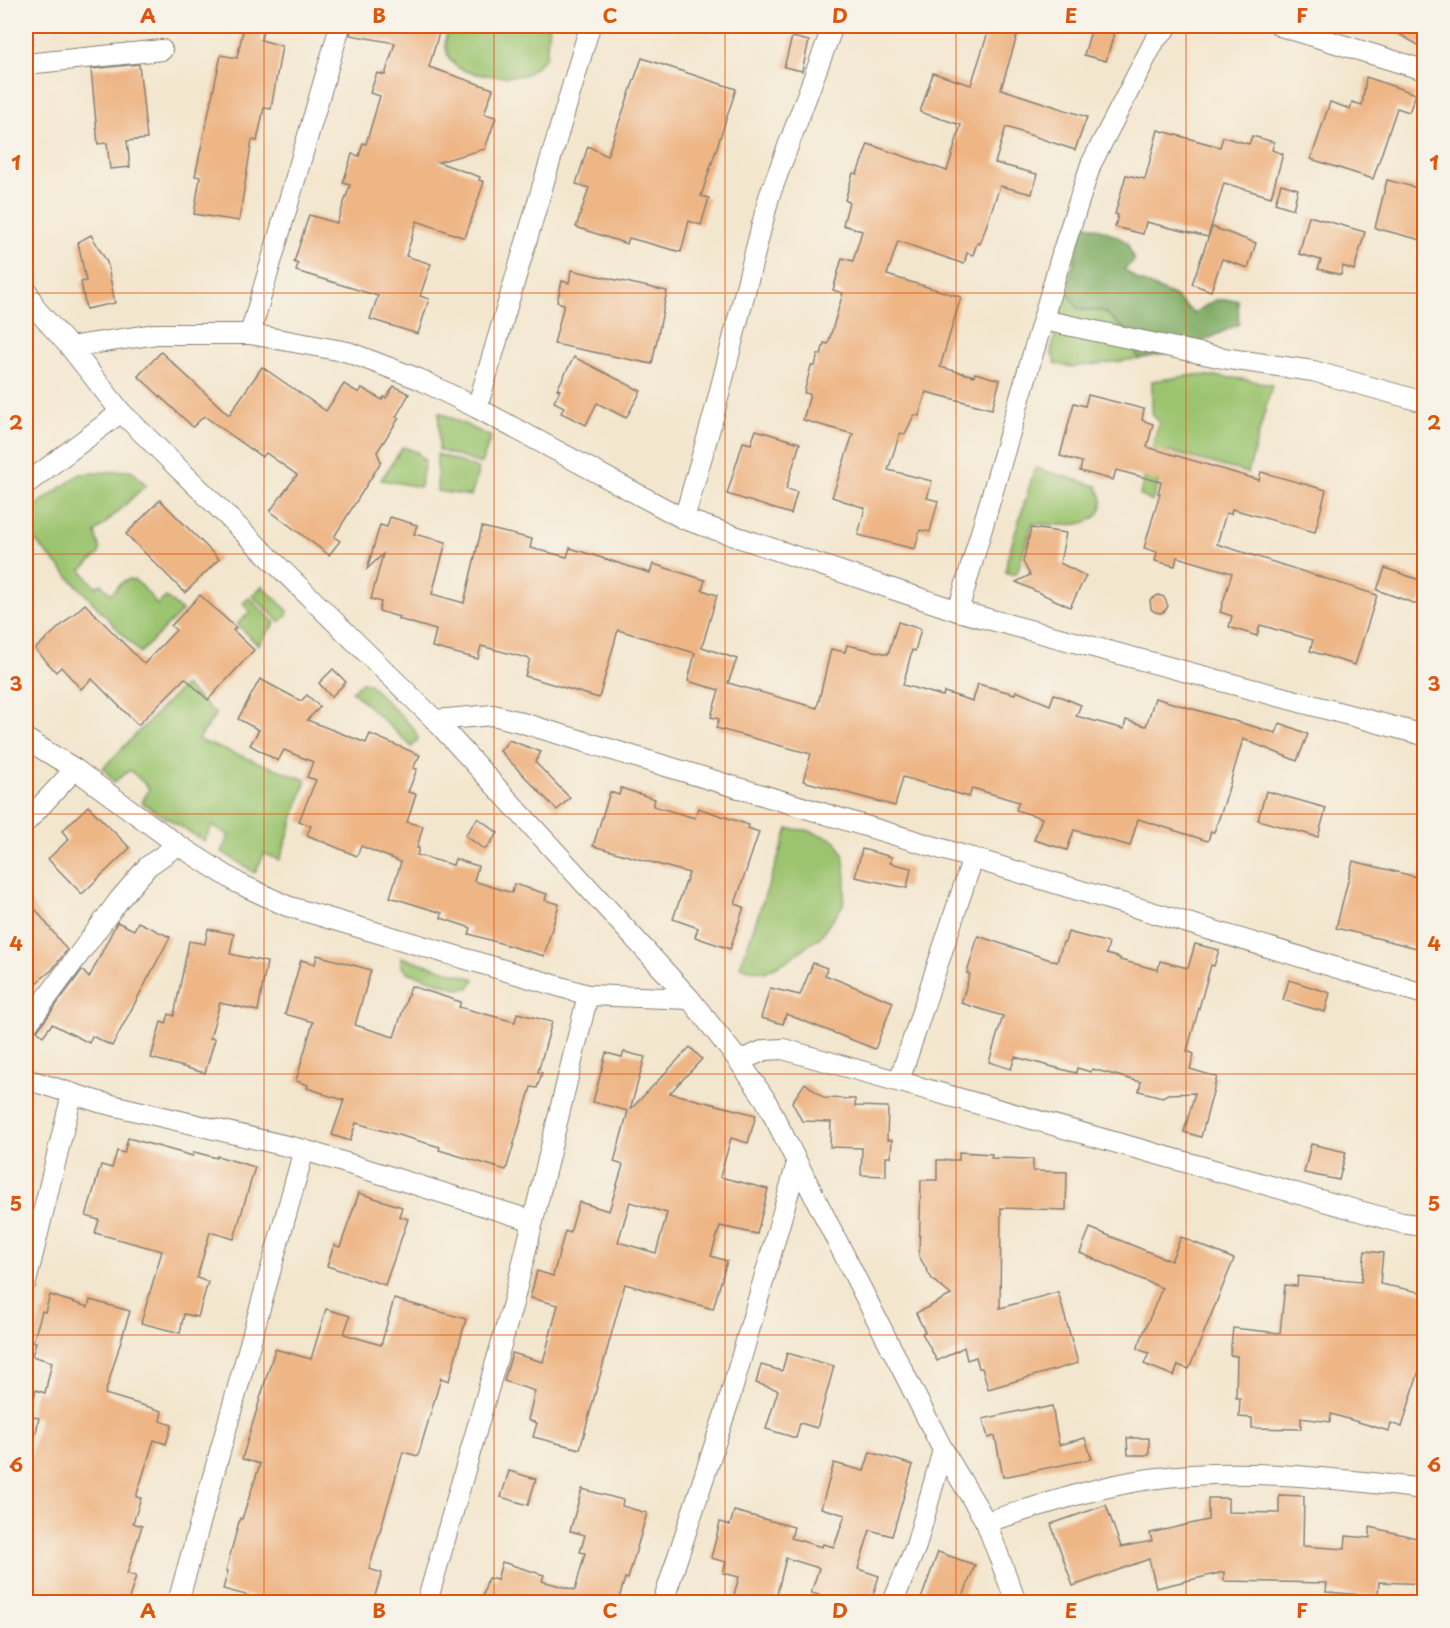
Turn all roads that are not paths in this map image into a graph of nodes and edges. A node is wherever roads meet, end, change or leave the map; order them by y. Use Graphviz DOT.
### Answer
graph roads {
  1 [pos="340,26"];
  2 [pos="590,26"];
  3 [pos="833,26"];
  4 [pos="1168,26"];
  5 [pos="1280,26"];
  6 [pos="162,50"];
  7 [pos="26,64"];
  8 [pos="1425,70"];
  9 [pos="26,289"];
  10 [pos="31,310"];
  11 [pos="1043,320"];
  12 [pos="250,334"];
  13 [pos="70,347"];
  14 [pos="1425,402"];
  15 [pos="477,408"];
  16 [pos="121,412"];
  17 [pos="26,484"];
  18 [pos="684,519"];
  19 [pos="958,611"];
  20 [pos="435,720"];
  21 [pos="1425,735"];
  22 [pos="26,739"];
  23 [pos="75,769"];
  24 [pos="26,822"];
  25 [pos="178,845"];
  26 [pos="974,858"];
  27 [pos="1425,994"];
  28 [pos="588,995"];
  29 [pos="690,999"];
  30 [pos="26,1026"];
  31 [pos="739,1061"];
  32 [pos="26,1079"];
  33 [pos="899,1081"];
  34 [pos="72,1094"];
  35 [pos="304,1150"];
  36 [pos="796,1163"];
  37 [pos="533,1221"];
  38 [pos="1425,1226"];
  39 [pos="26,1282"];
  40 [pos="943,1450"];
  41 [pos="1425,1489"];
  42 [pos="986,1522"];
  43 [pos="178,1602"];
  44 [pos="427,1602"];
  45 [pos="663,1602"];
  46 [pos="893,1602"];
  47 [pos="1016,1602"];
  1 -- 12 [label="street"];
  2 -- 15 [label="street"];
  3 -- 18 [label="street"];
  4 -- 11 [label="street"];
  5 -- 8 [label="street"];
  6 -- 7 [label="street"];
  9 -- 10 [label="street"];
  10 -- 13 [label="street"];
  11 -- 14 [label="street"];
  11 -- 19 [label="street"];
  12 -- 13 [label="street"];
  12 -- 15 [label="street"];
  13 -- 16 [label="street"];
  15 -- 18 [label="street"];
  16 -- 17 [label="street"];
  16 -- 20 [label="street"];
  18 -- 19 [label="street"];
  19 -- 21 [label="street"];
  20 -- 26 [label="street"];
  20 -- 29 [label="street"];
  22 -- 23 [label="street"];
  23 -- 24 [label="street"];
  23 -- 25 [label="street"];
  25 -- 28 [label="street"];
  25 -- 30 [label="street"];
  26 -- 27 [label="street"];
  26 -- 33 [label="street"];
  28 -- 29 [label="street"];
  28 -- 37 [label="street"];
  29 -- 31 [label="street"];
  31 -- 33 [label="street"];
  31 -- 36 [label="street"];
  32 -- 34 [label="street"];
  33 -- 38 [label="street"];
  34 -- 35 [label="street"];
  34 -- 39 [label="street"];
  35 -- 37 [label="street"];
  35 -- 43 [label="street"];
  36 -- 40 [label="street"];
  36 -- 45 [label="street"];
  37 -- 44 [label="street"];
  40 -- 42 [label="street"];
  40 -- 46 [label="street"];
  41 -- 42 [label="street"];
  42 -- 47 [label="street"];
}
